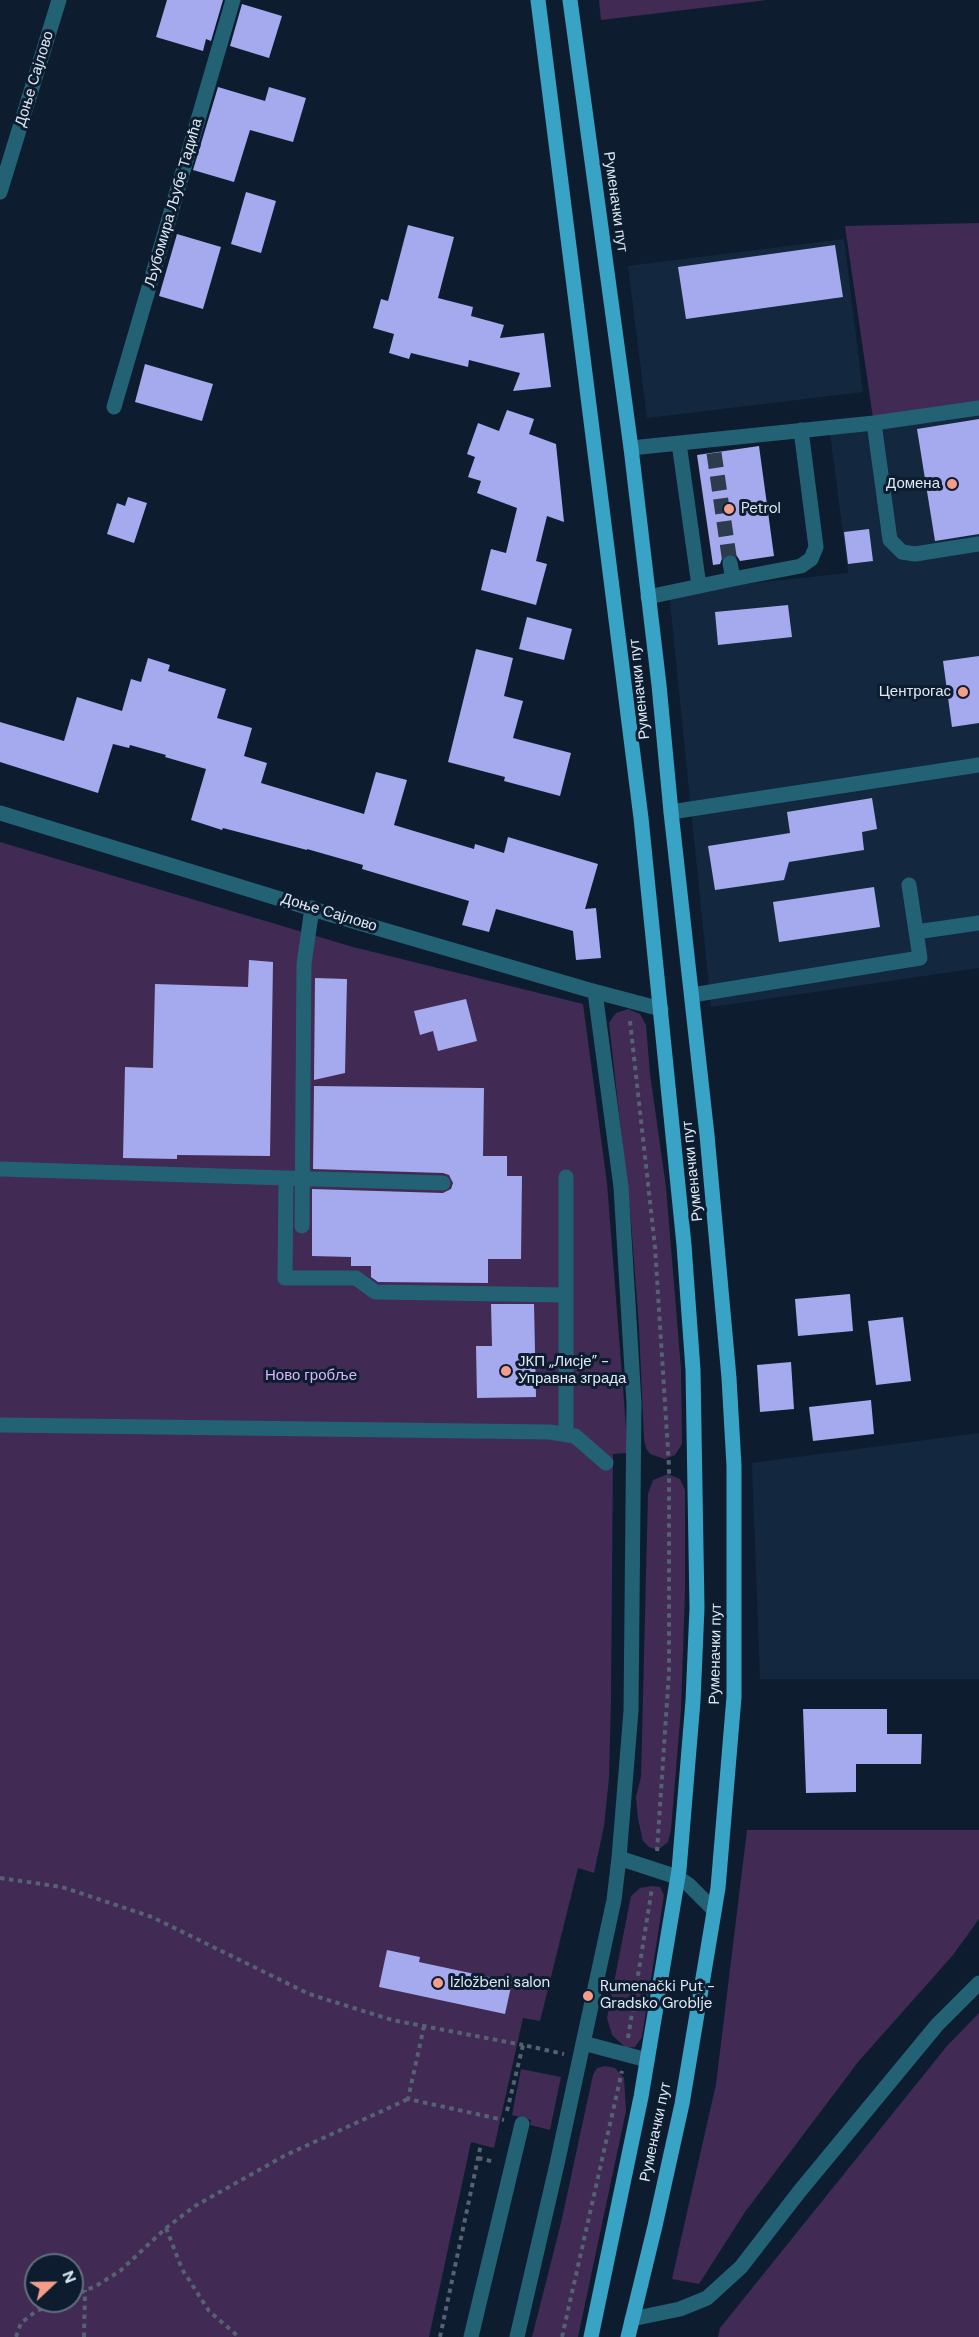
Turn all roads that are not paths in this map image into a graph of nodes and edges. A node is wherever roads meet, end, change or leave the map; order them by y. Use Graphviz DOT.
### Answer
graph roads {
  1 [pos="59,0"];
  2 [pos="233,0"];
  3 [pos="538,0"];
  4 [pos="570,0"];
  5 [pos="0,192"];
  6 [pos="114,407"];
  7 [pos="979,408"];
  8 [pos="874,423"];
  9 [pos="801,430"];
  10 [pos="679,443"];
  11 [pos="631,448"];
  12 [pos="979,544"];
  13 [pos="730,563"];
  14 [pos="733,579"];
  15 [pos="699,586"];
  16 [pos="648,597"];
  17 [pos="979,765"];
  18 [pos="671,812"];
  19 [pos="0,813"];
  20 [pos="909,885"];
  21 [pos="312,908"];
  22 [pos="979,923"];
  23 [pos="916,932"];
  24 [pos="595,992"];
  25 [pos="692,995"];
  26 [pos="661,1009"];
  27 [pos="0,1169"];
  28 [pos="566,1177"];
  29 [pos="286,1178"];
  30 [pos="302,1179"];
  31 [pos="443,1183"];
  32 [pos="302,1226"];
  33 [pos="566,1295"];
  34 [pos="0,1425"];
  35 [pos="566,1435"];
  36 [pos="606,1463"];
  37 [pos="619,1858"];
  38 [pos="677,1877"];
  39 [pos="714,1910"];
  40 [pos="979,1983"];
  41 [pos="583,2043"];
  42 [pos="647,2061"];
  43 [pos="522,2124"];
  44 [pos="632,2319"];
  45 [pos="471,2337"];
  46 [pos="517,2337"];
  47 [pos="591,2337"];
  48 [pos="628,2337"];
  1 -- 5 [label="street, Доње Сајлово"];
  2 -- 6 [label="street, Љубомира Љубе Тадића"];
  3 -- 26 [label="main road, Руменачки пут"];
  4 -- 11 [label="main road, Руменачки пут"];
  7 -- 8 [label="street"];
  8 -- 9 [label="street"];
  8 -- 12 [label="street"];
  9 -- 10 [label="street"];
  9 -- 14 [label="street"];
  10 -- 11 [label="street"];
  10 -- 15 [label="street"];
  11 -- 16 [label="main road, Руменачки пут"];
  13 -- 14 [label="street"];
  14 -- 15 [label="street"];
  15 -- 16 [label="street"];
  16 -- 18 [label="main road, Руменачки пут"];
  17 -- 18 [label="street"];
  18 -- 25 [label="main road, Руменачки пут"];
  19 -- 21 [label="street, Доње Сајлово"];
  20 -- 23 [label="street"];
  21 -- 24 [label="street, Доње Сајлово"];
  21 -- 30 [label="street"];
  22 -- 23 [label="street"];
  23 -- 25 [label="street"];
  24 -- 26 [label="street, Доње Сајлово"];
  24 -- 37 [label="street"];
  25 -- 39 [label="main road, Руменачки пут"];
  26 -- 38 [label="main road, Руменачки пут"];
  27 -- 29 [label="street"];
  28 -- 33 [label="street"];
  29 -- 30 [label="street"];
  29 -- 33 [label="street"];
  30 -- 31 [label="street"];
  30 -- 32 [label="street"];
  33 -- 35 [label="street"];
  34 -- 35 [label="street"];
  35 -- 36 [label="street"];
  37 -- 38 [label="street"];
  37 -- 41 [label="street"];
  38 -- 39 [label="street"];
  38 -- 42 [label="main road, Руменачки пут"];
  39 -- 44 [label="main road, Руменачки пут"];
  40 -- 44 [label="street"];
  41 -- 42 [label="street"];
  41 -- 46 [label="street"];
  42 -- 47 [label="main road, Руменачки пут"];
  43 -- 45 [label="street"];
  44 -- 48 [label="main road, Руменачки пут"];
}
